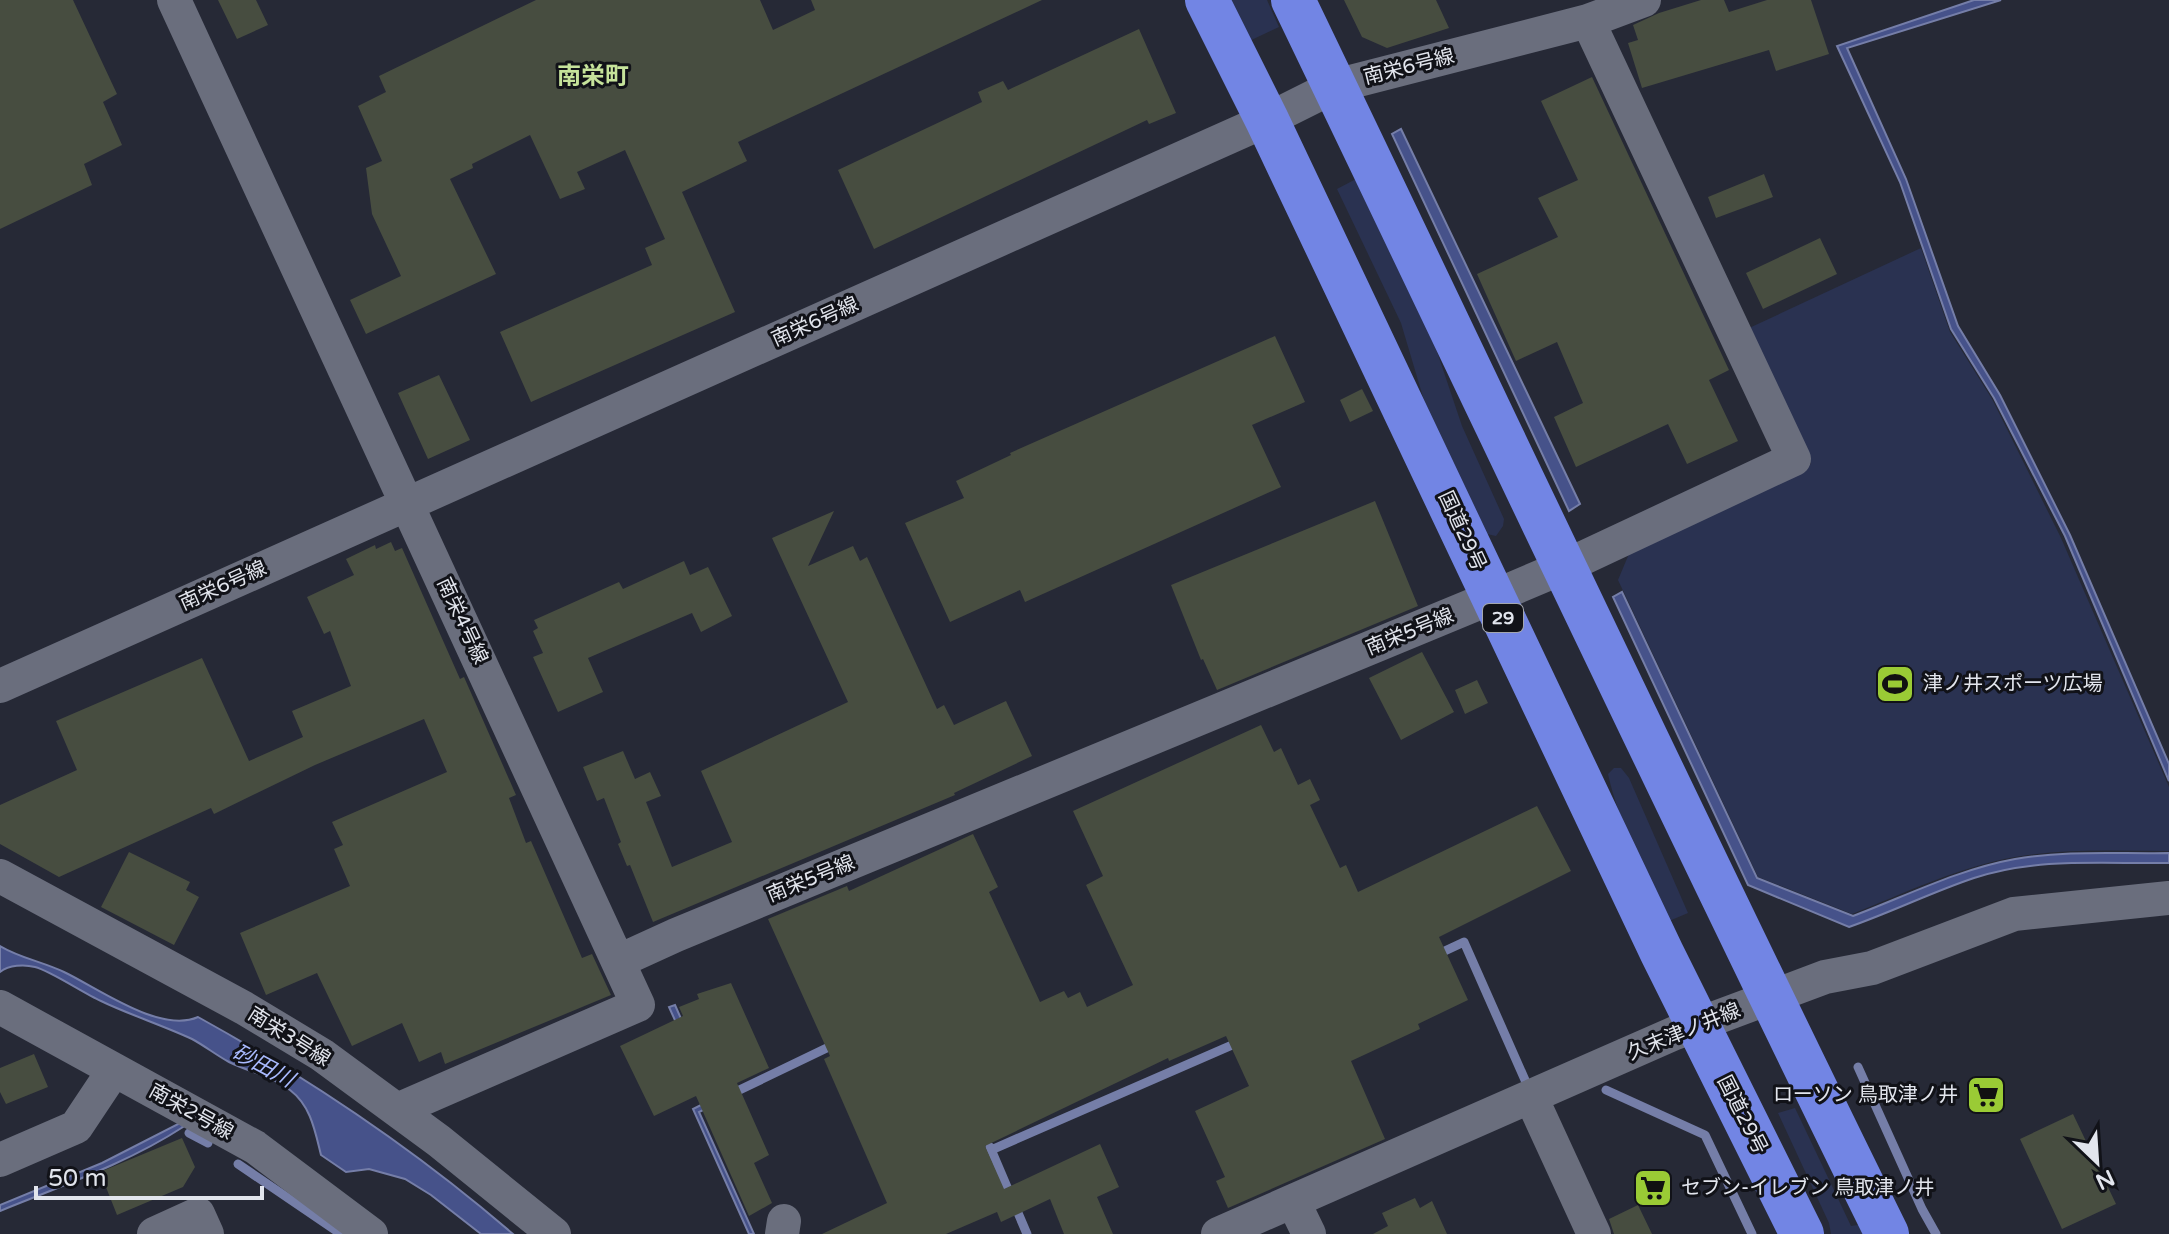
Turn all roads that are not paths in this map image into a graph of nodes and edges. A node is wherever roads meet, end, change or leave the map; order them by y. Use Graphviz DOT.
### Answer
graph roads {
  1 [pos="174,0"];
  2 [pos="1207,0"];
  3 [pos="1293,0"];
  4 [pos="1644,0"];
  5 [pos="1588,21"];
  6 [pos="1335,86"];
  7 [pos="1267,120"];
  8 [pos="408,503"];
  9 [pos="1566,566"];
  10 [pos="1493,597"];
  11 [pos="0,686"];
  12 [pos="0,876"];
  13 [pos="2169,898"];
  14 [pos="619,961"];
  15 [pos="1771,998"];
  16 [pos="0,1007"];
  17 [pos="1698,1025"];
  18 [pos="114,1070"];
  19 [pos="1531,1097"];
  20 [pos="397,1110"];
  21 [pos="0,1160"];
  22 [pos="1293,1201"];
  23 [pos="154,1234"];
  24 [pos="207,1234"];
  25 [pos="371,1234"];
  26 [pos="554,1234"];
  27 [pos="1218,1234"];
  28 [pos="1309,1234"];
  29 [pos="1594,1234"];
  30 [pos="1802,1234"];
  31 [pos="1887,1234"];
  1 -- 8 [label="street, 南栄4号線"];
  2 -- 7 [label="highway, 国道29号 / 29"];
  3 -- 6 [label="highway"];
  4 -- 5 [label="street, 南栄6号線"];
  5 -- 6 [label="street, 南栄6号線"];
  5 -- 9 [label="street, 南栄5号線"];
  6 -- 7 [label="street, 南栄6号線"];
  6 -- 9 [label="highway"];
  7 -- 8 [label="street, 南栄6号線"];
  7 -- 10 [label="highway, 国道29号 / 29"];
  8 -- 11 [label="street, 南栄6号線"];
  8 -- 14 [label="street, 南栄4号線"];
  9 -- 10 [label="street, 南栄5号線"];
  9 -- 15 [label="highway"];
  10 -- 14 [label="street, 南栄5号線"];
  10 -- 17 [label="highway, 国道29号 / 29"];
  12 -- 20 [label="street, 南栄3号線"];
  13 -- 15 [label="street, 久末津ノ井線"];
  14 -- 20 [label="street, 南栄4号線"];
  15 -- 17 [label="street, 久末津ノ井線"];
  15 -- 31 [label="highway"];
  16 -- 18 [label="street, 南栄2号線"];
  17 -- 19 [label="street, 久末津ノ井線"];
  17 -- 30 [label="highway, 国道29号 / 29"];
  18 -- 21 [label="street"];
  18 -- 25 [label="street, 南栄2号線"];
  19 -- 22 [label="street, 久末津ノ井線"];
  19 -- 29 [label="street"];
  20 -- 26 [label="street, 南栄3号線"];
  22 -- 27 [label="street, 久末津ノ井線"];
  22 -- 28 [label="street"];
  23 -- 24 [label="street"];
}
